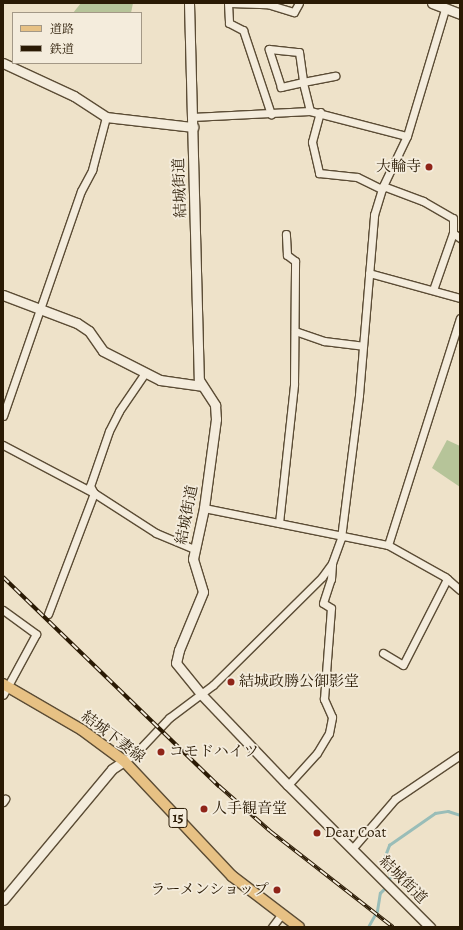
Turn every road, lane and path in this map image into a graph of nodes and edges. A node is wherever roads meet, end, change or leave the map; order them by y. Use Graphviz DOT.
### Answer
graph roads {
  1 [pos="189,3"];
  2 [pos="229,3"];
  3 [pos="299,3"];
  4 [pos="432,3"];
  5 [pos="446,9"];
  6 [pos="460,14"];
  7 [pos="3,63"];
  8 [pos="335,76"];
  9 [pos="304,82"];
  10 [pos="310,111"];
  11 [pos="320,112"];
  12 [pos="271,114"];
  13 [pos="106,116"];
  14 [pos="192,117"];
  15 [pos="193,127"];
  16 [pos="408,136"];
  17 [pos="383,187"];
  18 [pos="453,233"];
  19 [pos="286,234"];
  20 [pos="460,238"];
  21 [pos="368,273"];
  22 [pos="433,290"];
  23 [pos="3,295"];
  24 [pos="460,298"];
  25 [pos="41,308"];
  26 [pos="460,318"];
  27 [pos="295,331"];
  28 [pos="363,346"];
  29 [pos="145,373"];
  30 [pos="202,386"];
  31 [pos="3,416"];
  32 [pos="3,445"];
  33 [pos="94,493"];
  34 [pos="204,508"];
  35 [pos="279,523"];
  36 [pos="341,538"];
  37 [pos="388,545"];
  38 [pos="194,549"];
  39 [pos="332,563"];
  40 [pos="447,579"];
  41 [pos="460,590"];
  42 [pos="3,610"];
  43 [pos="48,614"];
  44 [pos="383,653"];
  45 [pos="5,689"];
  46 [pos="200,693"];
  47 [pos="460,755"];
  48 [pos="124,761"];
  49 [pos="288,785"];
  50 [pos="352,849"];
  51 [pos="3,900"];
  52 [pos="281,915"];
  53 [pos="272,927"];
  54 [pos="299,927"];
  55 [pos="430,927"];
  1 -- 14 [label="main road, 結城街道"];
  2 -- 3 [label="street"];
  2 -- 12 [label="street"];
  4 -- 5 [label="main road"];
  5 -- 6 [label="main road"];
  5 -- 16 [label="street"];
  7 -- 13 [label="main road"];
  8 -- 9 [label="street"];
  9 -- 9 [label="street"];
  9 -- 10 [label="street"];
  10 -- 11 [label="street"];
  10 -- 12 [label="street"];
  11 -- 16 [label="street"];
  11 -- 17 [label="street"];
  12 -- 14 [label="street"];
  13 -- 15 [label="main road"];
  13 -- 25 [label="street"];
  14 -- 15 [label="main road, 結城街道"];
  15 -- 30 [label="main road, 結城街道"];
  16 -- 17 [label="street"];
  17 -- 18 [label="street"];
  17 -- 21 [label="street"];
  18 -- 20 [label="street"];
  18 -- 22 [label="street"];
  19 -- 27 [label="street"];
  21 -- 22 [label="street"];
  21 -- 28 [label="street"];
  22 -- 24 [label="street"];
  23 -- 25 [label="main road"];
  25 -- 29 [label="main road"];
  25 -- 31 [label="street"];
  26 -- 37 [label="street"];
  27 -- 28 [label="street"];
  27 -- 35 [label="street"];
  28 -- 36 [label="street"];
  29 -- 30 [label="main road"];
  29 -- 33 [label="street"];
  30 -- 34 [label="main road, 結城街道"];
  32 -- 33 [label="street"];
  33 -- 38 [label="street"];
  33 -- 43 [label="street"];
  34 -- 35 [label="street"];
  34 -- 38 [label="main road, 結城街道"];
  35 -- 36 [label="street"];
  36 -- 37 [label="street"];
  36 -- 39 [label="street"];
  37 -- 40 [label="street"];
  38 -- 46 [label="main road, 結城街道"];
  39 -- 46 [label="street"];
  39 -- 49 [label="street"];
  40 -- 41 [label="street"];
  40 -- 44 [label="street"];
  42 -- 45 [label="street"];
  45 -- 48 [label="main road, 結城下妻線 / 15"];
  46 -- 48 [label="street"];
  46 -- 49 [label="main road, 結城街道"];
  47 -- 50 [label="street"];
  48 -- 51 [label="main road"];
  48 -- 52 [label="main road, 結城下妻線 / 15"];
  49 -- 50 [label="main road, 結城街道"];
  50 -- 55 [label="main road, 結城街道"];
  52 -- 53 [label="street"];
  52 -- 54 [label="main road, 結城下妻線 / 15"];
}
